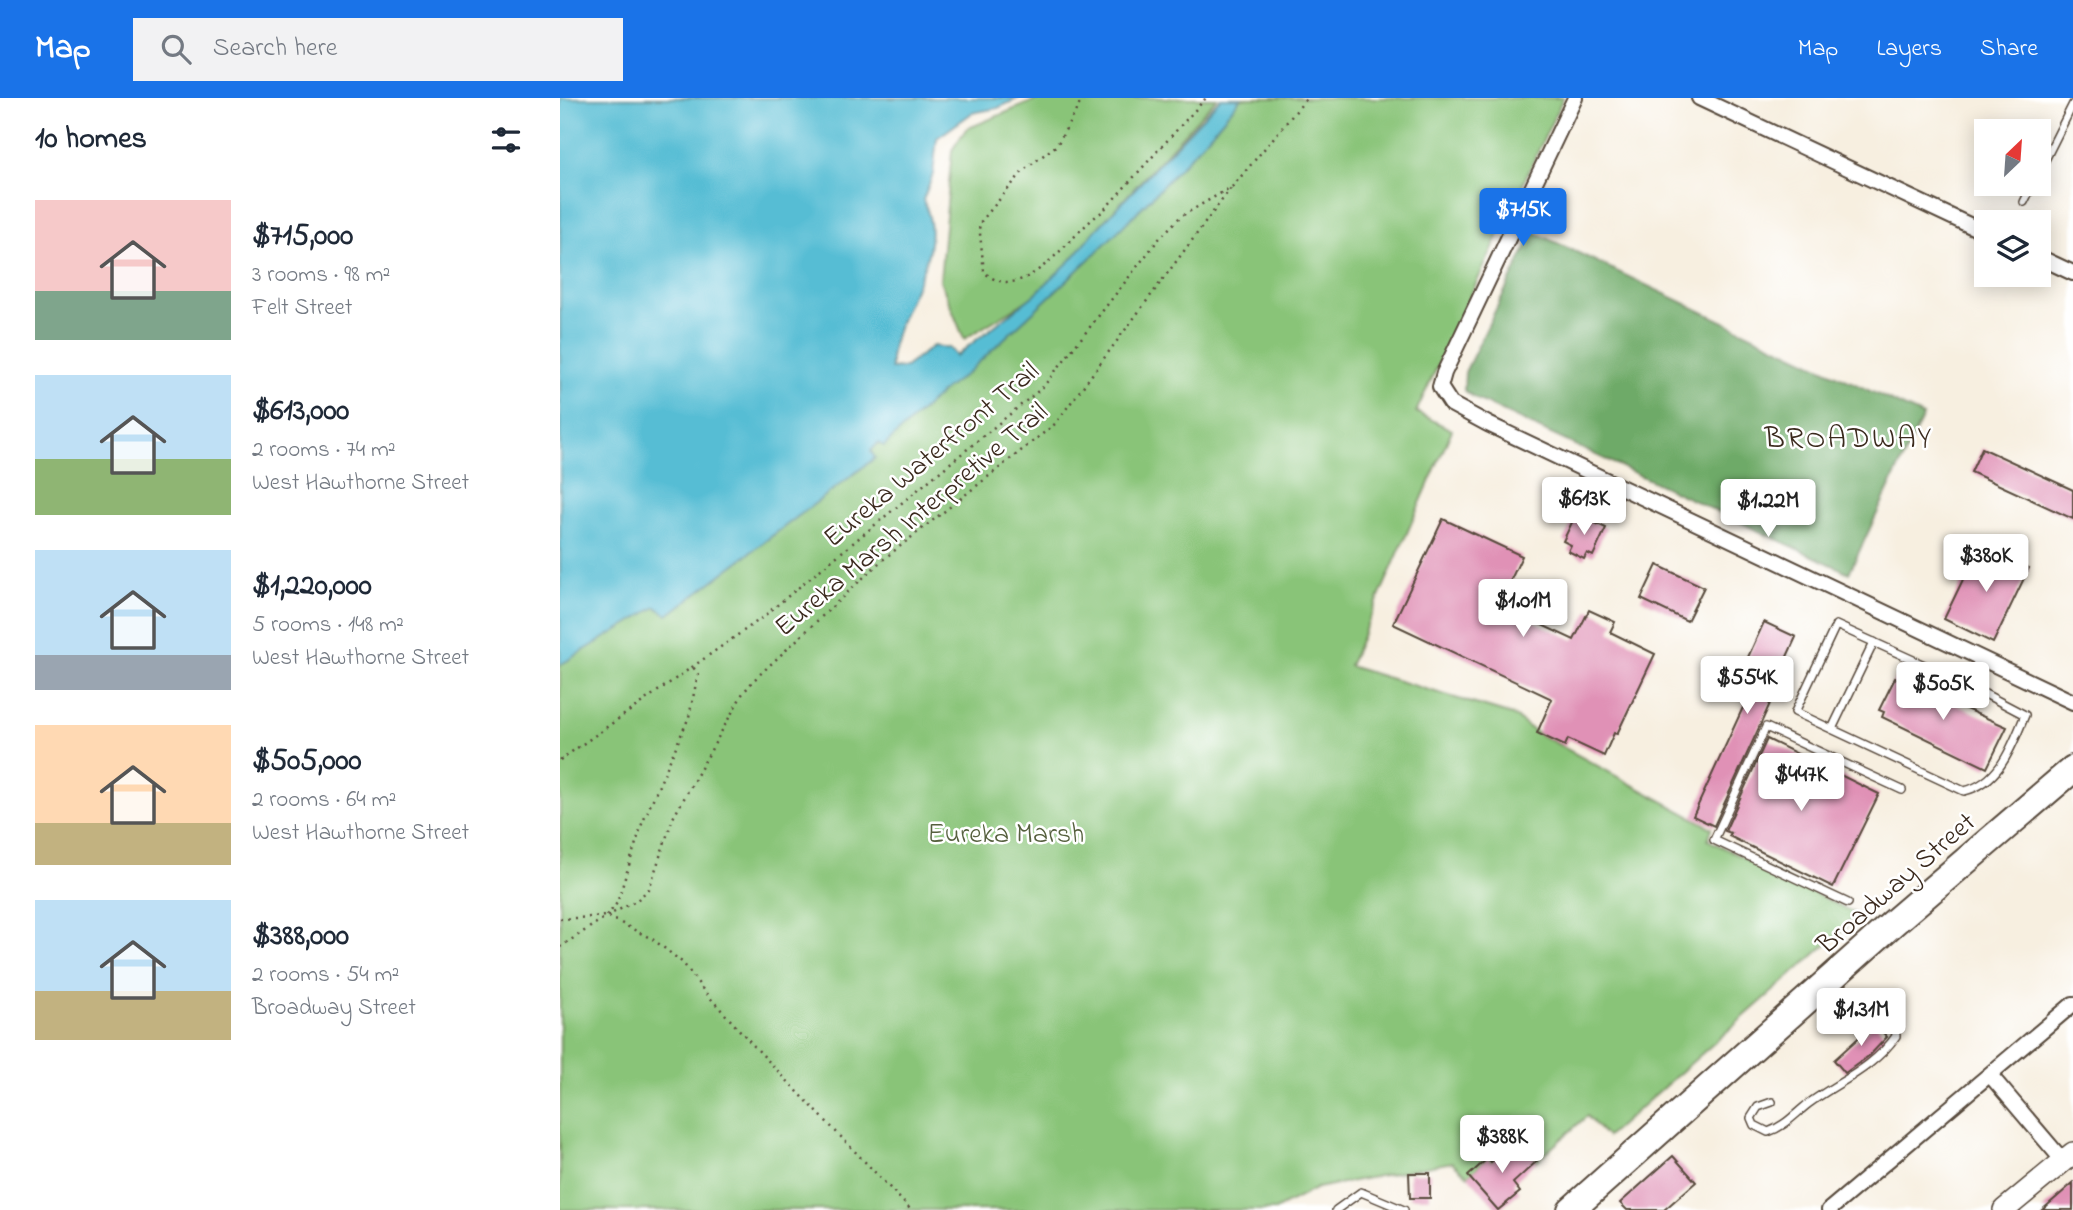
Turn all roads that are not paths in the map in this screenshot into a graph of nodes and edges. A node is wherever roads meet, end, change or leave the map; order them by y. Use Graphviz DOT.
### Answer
graph roads {
  1 [pos="1575,98"];
  2 [pos="1699,98"];
  3 [pos="2073,104"];
  4 [pos="2051,148"];
  5 [pos="2027,196"];
  6 [pos="2024,202"];
  7 [pos="1974,227"];
  8 [pos="2051,263"];
  9 [pos="2073,273"];
  10 [pos="1874,642"];
  11 [pos="1979,659"];
  12 [pos="1966,684"];
  13 [pos="2073,702"];
  14 [pos="1832,729"];
  15 [pos="2073,769"];
  16 [pos="1902,790"];
  17 [pos="1849,903"];
  18 [pos="2073,1004"];
  19 [pos="1877,1008"];
  20 [pos="1990,1075"];
  21 [pos="1772,1102"];
  22 [pos="2068,1157"];
  23 [pos="1336,1210"];
  24 [pos="1404,1210"];
  25 [pos="1570,1210"];
  26 [pos="1829,1210"];
  27 [pos="2004,1210"];
  1 -- 11 [label="street"];
  2 -- 7 [label="street"];
  3 -- 4 [label="lane"];
  5 -- 6 [label="lane"];
  8 -- 9 [label="street"];
  10 -- 12 [label="lane"];
  10 -- 14 [label="lane"];
  10 -- 14 [label="lane"];
  11 -- 12 [label="lane"];
  11 -- 13 [label="street"];
  12 -- 14 [label="lane"];
  15 -- 25 [label="highway, Broadway Street"];
  16 -- 17 [label="lane"];
  18 -- 20 [label="street"];
  19 -- 21 [label="lane"];
  20 -- 22 [label="street"];
  20 -- 26 [label="street"];
  22 -- 27 [label="street"];
  23 -- 24 [label="lane"];
}
